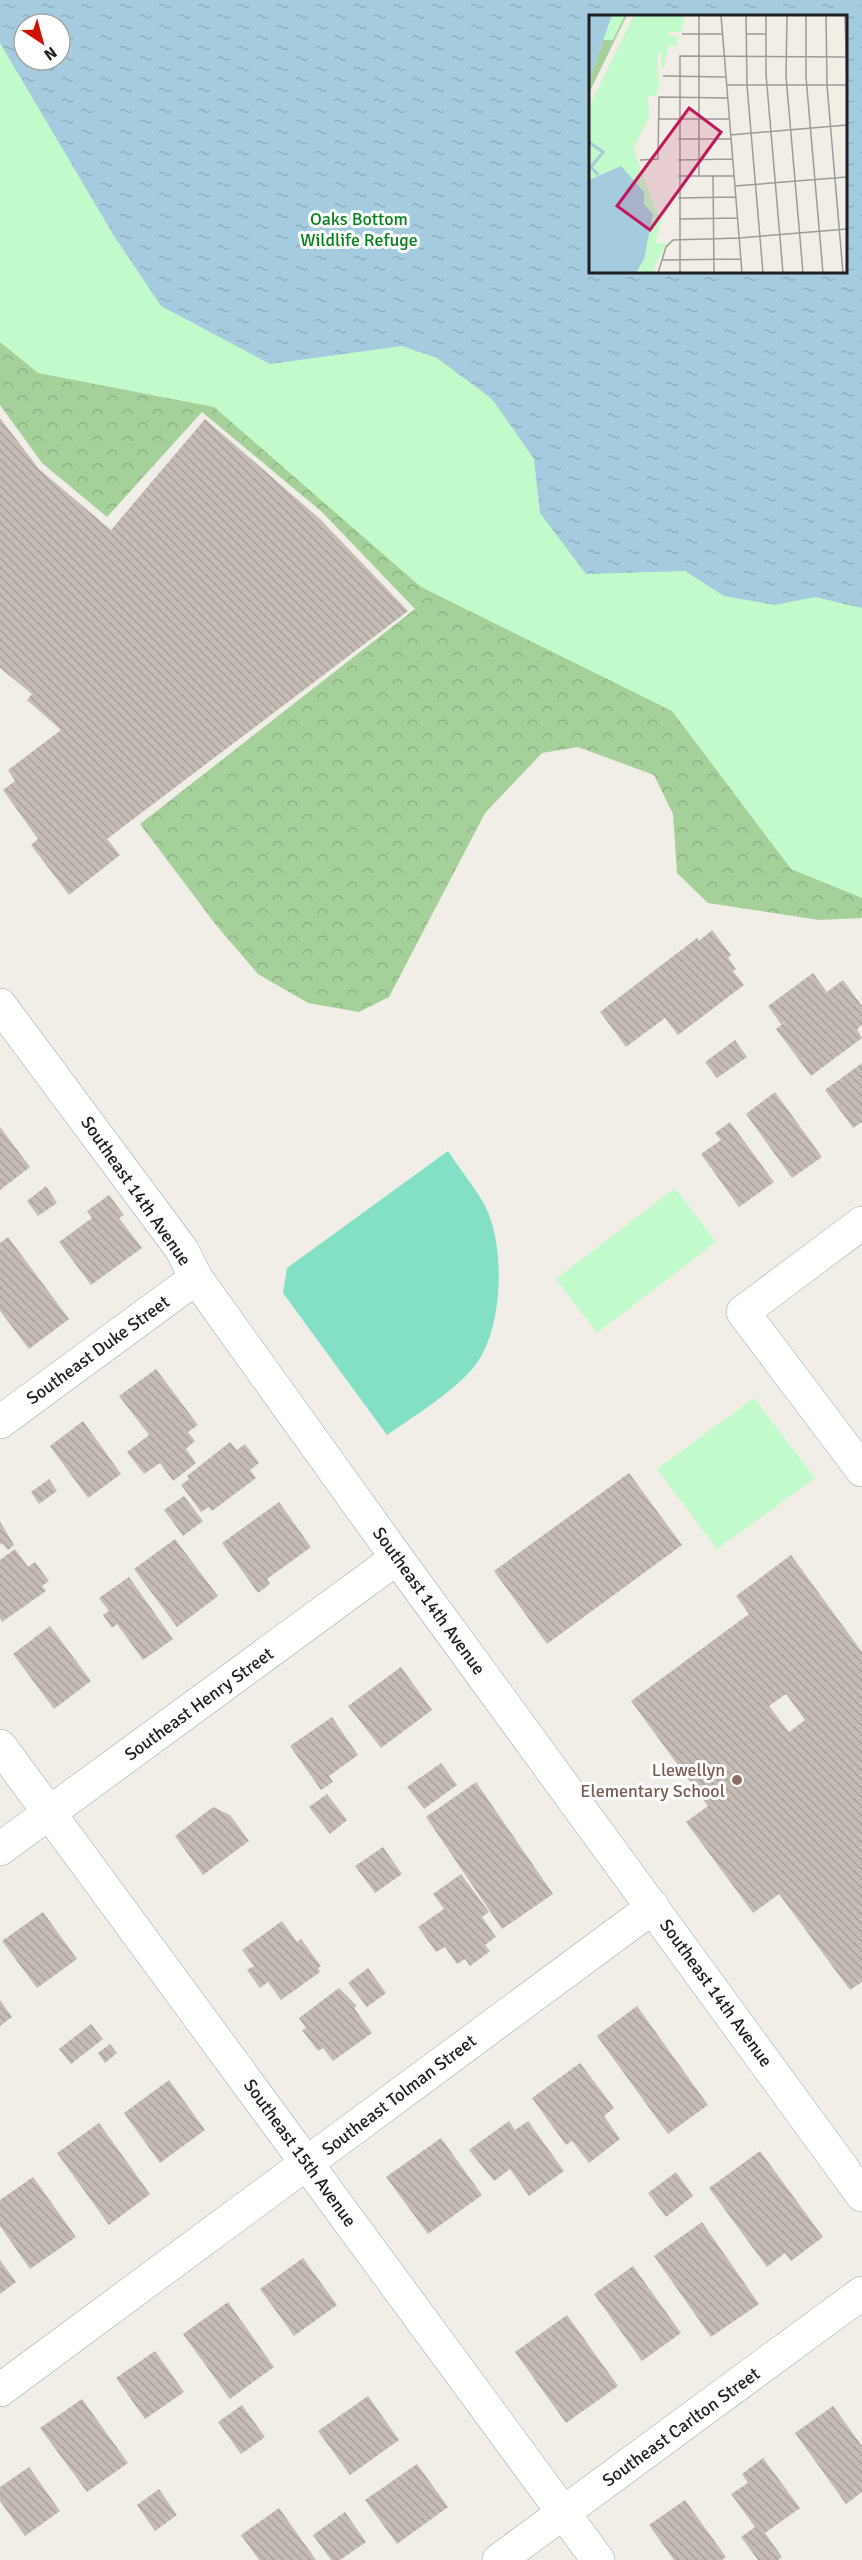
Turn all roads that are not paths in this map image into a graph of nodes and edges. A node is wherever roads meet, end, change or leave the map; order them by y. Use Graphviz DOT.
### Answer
graph roads {
  1 [pos="0,1005"];
  2 [pos="862,1223"];
  3 [pos="196,1278"];
  4 [pos="0,1422"];
  5 [pos="862,1470"];
  6 [pos="397,1558"];
  7 [pos="0,1746"];
  8 [pos="49,1814"];
  9 [pos="0,1849"];
  10 [pos="653,1907"];
  11 [pos="308,2163"];
  12 [pos="862,2195"];
  13 [pos="862,2293"];
  14 [pos="0,2390"];
  15 [pos="564,2513"];
  16 [pos="499,2560"];
  17 [pos="598,2560"];
  1 -- 3 [label="street, Southeast 14th Avenue"];
  2 -- 5 [label="street"];
  3 -- 4 [label="street, Southeast Duke Street"];
  3 -- 6 [label="street, Southeast 14th Avenue"];
  6 -- 8 [label="street, Southeast Henry Street"];
  6 -- 10 [label="street, Southeast 14th Avenue"];
  7 -- 8 [label="street, Southeast 15th Avenue"];
  8 -- 9 [label="street, Southeast Henry Street"];
  8 -- 11 [label="street, Southeast 15th Avenue"];
  10 -- 11 [label="street, Southeast Tolman Street"];
  10 -- 12 [label="street, Southeast 14th Avenue"];
  11 -- 14 [label="street, Southeast Tolman Street"];
  11 -- 15 [label="street, Southeast 15th Avenue"];
  13 -- 15 [label="street, Southeast Carlton Street"];
  15 -- 16 [label="street, Southeast Carlton Street"];
  15 -- 17 [label="street, Southeast 15th Avenue"];
}
